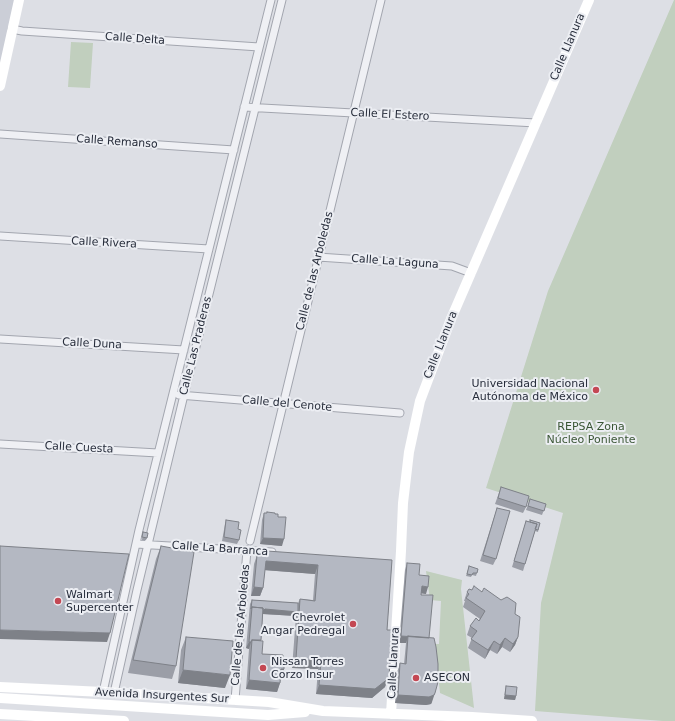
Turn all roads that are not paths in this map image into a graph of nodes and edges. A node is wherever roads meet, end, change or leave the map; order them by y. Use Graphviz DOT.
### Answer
graph roads {
  1 [pos="19,0"];
  2 [pos="271,0"];
  3 [pos="282,0"];
  4 [pos="381,0"];
  5 [pos="588,0"];
  6 [pos="12,29"];
  7 [pos="259,48"];
  8 [pos="0,86"];
  9 [pos="244,107"];
  10 [pos="256,108"];
  11 [pos="354,113"];
  12 [pos="536,123"];
  13 [pos="0,134"];
  14 [pos="234,150"];
  15 [pos="0,236"];
  16 [pos="209,249"];
  17 [pos="318,257"];
  18 [pos="471,273"];
  19 [pos="0,339"];
  20 [pos="184,350"];
  21 [pos="173,394"];
  22 [pos="184,395"];
  23 [pos="283,404"];
  24 [pos="400,413"];
  25 [pos="0,444"];
  26 [pos="158,453"];
  27 [pos="250,541"];
  28 [pos="136,544"];
  29 [pos="148,544"];
  30 [pos="247,550"];
  31 [pos="278,553"];
  32 [pos="126,554"];
  33 [pos="133,555"];
  34 [pos="0,687"];
  35 [pos="103,692"];
  36 [pos="114,693"];
  37 [pos="0,698"];
  38 [pos="235,700"];
  39 [pos="323,711"];
  40 [pos="0,714"];
  41 [pos="390,714"];
  42 [pos="124,721"];
  43 [pos="532,721"];
  1 -- 6 [label="main road"];
  2 -- 7 [label="street, Calle Las Praderas"];
  3 -- 10 [label="street, Calle Las Praderas"];
  4 -- 11 [label="street, Calle de las Arboledas"];
  5 -- 12 [label="main road, Calle Llanura"];
  6 -- 7 [label="street, Calle Delta"];
  6 -- 8 [label="main road"];
  7 -- 9 [label="street, Calle Las Praderas"];
  9 -- 10 [label="street, Calle El Estero"];
  9 -- 14 [label="street, Calle Las Praderas"];
  10 -- 11 [label="street, Calle El Estero"];
  10 -- 22 [label="street, Calle Las Praderas"];
  11 -- 12 [label="street, Calle El Estero"];
  11 -- 17 [label="street, Calle de las Arboledas"];
  12 -- 18 [label="main road, Calle Llanura"];
  13 -- 14 [label="street, Calle Remanso"];
  14 -- 16 [label="street, Calle Las Praderas"];
  15 -- 16 [label="street, Calle Rivera"];
  16 -- 20 [label="street, Calle Las Praderas"];
  17 -- 18 [label="street, Calle La Laguna"];
  17 -- 23 [label="street, Calle de las Arboledas"];
  18 -- 41 [label="main road, Calle Llanura"];
  19 -- 20 [label="street, Calle Duna"];
  20 -- 21 [label="street, Calle Las Praderas"];
  21 -- 22 [label="street, Calle del Cenote"];
  21 -- 26 [label="street, Calle Las Praderas"];
  22 -- 23 [label="street, Calle del Cenote"];
  22 -- 29 [label="street, Calle Las Praderas"];
  23 -- 24 [label="street, Calle del Cenote"];
  23 -- 27 [label="street, Calle de las Arboledas"];
  25 -- 26 [label="street, Calle Cuesta"];
  26 -- 28 [label="street, Calle Las Praderas"];
  28 -- 29 [label="street, Calle La Barranca"];
  28 -- 33 [label="street, Calle Las Praderas"];
  29 -- 30 [label="street, Calle La Barranca"];
  29 -- 36 [label="street, Calle Las Praderas"];
  30 -- 31 [label="street, Calle La Barranca"];
  30 -- 38 [label="street, Calle de las Arboledas"];
  32 -- 33 [label="street"];
  33 -- 35 [label="street, Calle Las Praderas"];
  34 -- 35 [label="main road, Avenida Insurgentes Sur"];
  35 -- 36 [label="main road, Avenida Insurgentes Sur"];
  36 -- 38 [label="main road, Avenida Insurgentes Sur"];
  37 -- 39 [label="main road, Avenida Insurgentes Sur"];
  38 -- 39 [label="main road, Avenida Insurgentes Sur"];
  39 -- 41 [label="main road, Avenida Insurgentes Sur"];
  40 -- 42 [label="main road"];
  41 -- 43 [label="main road, Avenida Insurgentes Sur"];
}
